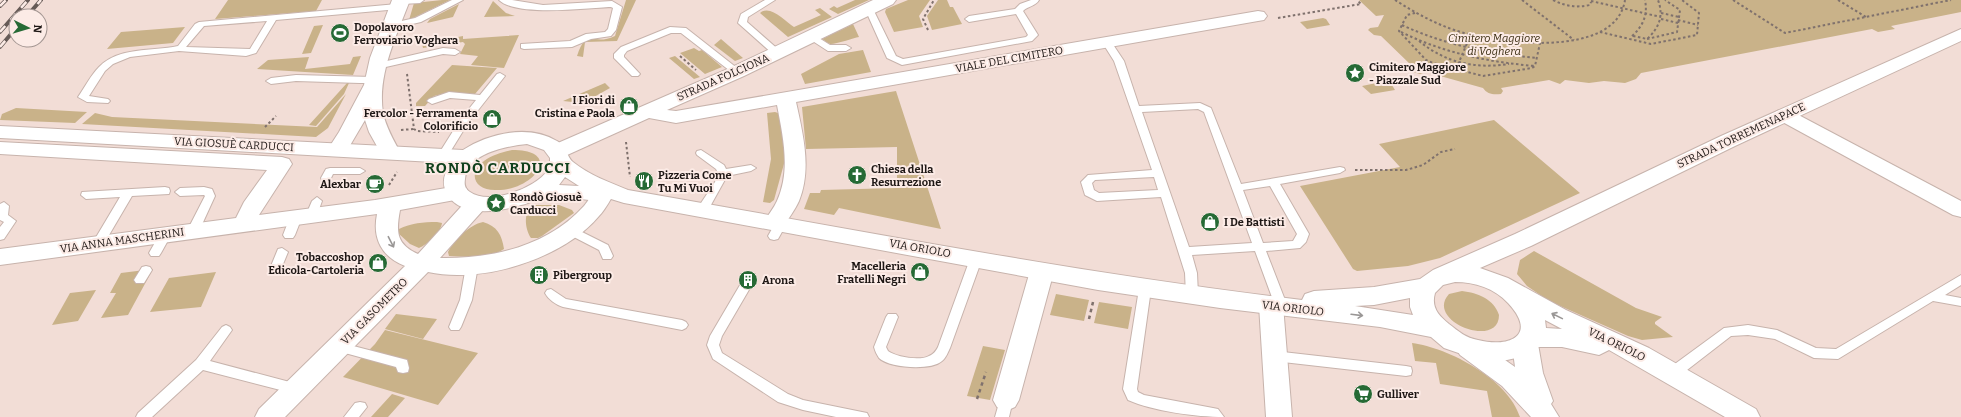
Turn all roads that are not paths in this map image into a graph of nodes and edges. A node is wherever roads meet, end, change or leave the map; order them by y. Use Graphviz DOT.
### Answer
graph roads {
  1 [pos="420,0"];
  2 [pos="458,0"];
  3 [pos="503,0"];
  4 [pos="771,0"];
  5 [pos="887,0"];
  6 [pos="1035,0"];
  7 [pos="400,3"];
  8 [pos="869,9"];
  9 [pos="1018,11"];
  10 [pos="1258,16"];
  11 [pos="968,18"];
  12 [pos="272,19"];
  13 [pos="391,26"];
  14 [pos="1961,34"];
  15 [pos="811,36"];
  16 [pos="1107,42"];
  17 [pos="524,46"];
  18 [pos="181,48"];
  19 [pos="846,48"];
  20 [pos="455,52"];
  21 [pos="777,52"];
  22 [pos="736,72"];
  23 [pos="635,74"];
  24 [pos="500,76"];
  25 [pos="374,77"];
  26 [pos="271,81"];
  27 [pos="482,98"];
  28 [pos="785,98"];
  29 [pos="105,101"];
  30 [pos="432,101"];
  31 [pos="1135,109"];
  32 [pos="651,110"];
  33 [pos="1784,115"];
  34 [pos="0,132"];
  35 [pos="0,148"];
  36 [pos="338,149"];
  37 [pos="390,152"];
  38 [pos="701,153"];
  39 [pos="442,155"];
  40 [pos="467,157"];
  41 [pos="560,158"];
  42 [pos="751,168"];
  43 [pos="1340,170"];
  44 [pos="360,171"];
  45 [pos="723,173"];
  46 [pos="1157,173"];
  47 [pos="326,178"];
  48 [pos="1273,182"];
  49 [pos="1237,188"];
  50 [pos="615,190"];
  51 [pos="165,191"];
  52 [pos="537,191"];
  53 [pos="180,192"];
  54 [pos="128,193"];
  55 [pos="1164,193"];
  56 [pos="86,195"];
  57 [pos="467,198"];
  58 [pos="390,205"];
  59 [pos="4,206"];
  60 [pos="703,209"];
  61 [pos="1961,210"];
  62 [pos="244,224"];
  63 [pos="776,227"];
  64 [pos="570,230"];
  65 [pos="193,231"];
  66 [pos="0,236"];
  67 [pos="1523,240"];
  68 [pos="98,244"];
  69 [pos="1259,248"];
  70 [pos="1185,251"];
  71 [pos="282,252"];
  72 [pos="607,256"];
  73 [pos="0,257"];
  74 [pos="976,259"];
  75 [pos="422,264"];
  76 [pos="277,266"];
  77 [pos="472,266"];
  78 [pos="1042,271"];
  79 [pos="1961,279"];
  80 [pos="1434,281"];
  81 [pos="1504,286"];
  82 [pos="744,288"];
  83 [pos="1145,288"];
  84 [pos="551,293"];
  85 [pos="1192,295"];
  86 [pos="1933,297"];
  87 [pos="1961,302"];
  88 [pos="1275,303"];
  89 [pos="892,317"];
  90 [pos="682,326"];
  91 [pos="455,327"];
  92 [pos="1437,329"];
  93 [pos="226,330"];
  94 [pos="1528,341"];
  95 [pos="338,347"];
  96 [pos="1469,348"];
  97 [pos="1274,356"];
  98 [pos="201,364"];
  99 [pos="403,368"];
  100 [pos="1664,368"];
  101 [pos="1406,371"];
  102 [pos="296,389"];
  103 [pos="1004,409"];
  104 [pos="144,417"];
  105 [pos="268,417"];
  106 [pos="862,417"];
  107 [pos="1217,417"];
  108 [pos="1279,417"];
  109 [pos="1546,417"];
  110 [pos="1747,417"];
  1 -- 7 [label="lane"];
  2 -- 13 [label="lane"];
  3 -- 17 [label="lane"];
  4 -- 21 [label="lane"];
  5 -- 8 [label="street, STRADA FOLCIONA"];
  6 -- 9 [label="lane"];
  7 -- 12 [label="lane"];
  7 -- 13 [label="street"];
  8 -- 9 [label="lane"];
  8 -- 15 [label="street, STRADA FOLCIONA"];
  9 -- 11 [label="lane"];
  10 -- 16 [label="street, VIALE DEL CIMITERO"];
  12 -- 18 [label="lane"];
  12 -- 18 [label="lane"];
  13 -- 25 [label="street"];
  14 -- 33 [label="street, STRADA TORREMENAPACE"];
  15 -- 19 [label="lane"];
  15 -- 21 [label="street, STRADA FOLCIONA"];
  16 -- 28 [label="street, VIALE DEL CIMITERO"];
  16 -- 31 [label="lane"];
  18 -- 29 [label="lane"];
  20 -- 25 [label="lane"];
  21 -- 22 [label="street, STRADA FOLCIONA"];
  22 -- 23 [label="lane"];
  22 -- 32 [label="street, STRADA FOLCIONA"];
  24 -- 27 [label="lane"];
  25 -- 26 [label="lane"];
  25 -- 36 [label="street"];
  25 -- 37 [label="street"];
  27 -- 30 [label="lane"];
  27 -- 39 [label="lane"];
  28 -- 32 [label="street, VIALE DEL CIMITERO"];
  28 -- 63 [label="street"];
  31 -- 46 [label="lane"];
  31 -- 49 [label="lane"];
  32 -- 41 [label="street, STRADA FOLCIONA"];
  33 -- 61 [label="street"];
  33 -- 67 [label="street, STRADA TORREMENAPACE"];
  34 -- 36 [label="street, VIA GIOSUÈ CARDUCCI"];
  35 -- 62 [label="street, VIA GIOSUÈ CARDUCCI"];
  36 -- 37 [label="street, VIA GIOSUÈ CARDUCCI"];
  37 -- 39 [label="street, VIA GIOSUÈ CARDUCCI"];
  38 -- 45 [label="lane"];
  39 -- 40 [label="street, VIA GIOSUÈ CARDUCCI"];
  40 -- 41 [label="street"];
  40 -- 57 [label="street"];
  41 -- 50 [label="street, VIA ORIOLO"];
  41 -- 52 [label="street"];
  42 -- 45 [label="lane"];
  43 -- 48 [label="lane"];
  44 -- 47 [label="lane"];
  45 -- 60 [label="lane"];
  46 -- 55 [label="lane"];
  46 -- 55 [label="lane"];
  48 -- 49 [label="lane"];
  48 -- 69 [label="lane"];
  49 -- 69 [label="lane"];
  50 -- 52 [label="street, VIA ORIOLO"];
  50 -- 60 [label="street, VIA ORIOLO"];
  50 -- 64 [label="street"];
  51 -- 54 [label="lane"];
  52 -- 57 [label="street"];
  53 -- 65 [label="lane"];
  54 -- 56 [label="lane"];
  54 -- 68 [label="lane"];
  55 -- 70 [label="lane"];
  57 -- 58 [label="street, VIA ANNA MASCHERINI"];
  57 -- 75 [label="street, VIA GASOMETRO"];
  58 -- 62 [label="street, VIA ANNA MASCHERINI"];
  58 -- 75 [label="street, one-way"];
  59 -- 66 [label="lane"];
  60 -- 63 [label="street, VIA ORIOLO"];
  62 -- 65 [label="street, VIA ANNA MASCHERINI"];
  63 -- 74 [label="street, VIA ORIOLO"];
  64 -- 72 [label="lane"];
  64 -- 77 [label="street"];
  65 -- 68 [label="street, VIA ANNA MASCHERINI"];
  67 -- 80 [label="street, STRADA TORREMENAPACE"];
  67 -- 81 [label="street, STRADA TORREMENAPACE"];
  68 -- 73 [label="street, VIA ANNA MASCHERINI"];
  69 -- 70 [label="lane"];
  69 -- 88 [label="lane"];
  70 -- 85 [label="lane"];
  71 -- 76 [label="lane"];
  74 -- 78 [label="street, VIA ORIOLO"];
  74 -- 89 [label="lane"];
  75 -- 77 [label="street"];
  75 -- 95 [label="street, VIA GASOMETRO"];
  77 -- 91 [label="lane"];
  78 -- 83 [label="street, VIA ORIOLO"];
  78 -- 103 [label="street"];
  79 -- 86 [label="lane"];
  80 -- 81 [label="street"];
  80 -- 88 [label="street, VIA ORIOLO"];
  80 -- 92 [label="street"];
  81 -- 94 [label="street"];
  100 -- 81 [label="street, VIA ORIOLO, one-way"];
  82 -- 106 [label="lane"];
  83 -- 85 [label="street, VIA ORIOLO"];
  83 -- 107 [label="lane"];
  84 -- 90 [label="lane"];
  85 -- 88 [label="street, VIA ORIOLO"];
  86 -- 87 [label="lane"];
  86 -- 100 [label="lane"];
  88 -- 92 [label="street, VIA ORIOLO, one-way"];
  88 -- 97 [label="street"];
  92 -- 96 [label="street"];
  93 -- 98 [label="lane"];
  94 -- 96 [label="street"];
  94 -- 100 [label="street, VIA ORIOLO"];
  94 -- 109 [label="street"];
  95 -- 99 [label="lane"];
  95 -- 102 [label="street, VIA GASOMETRO"];
  96 -- 109 [label="street"];
  97 -- 101 [label="lane"];
  97 -- 108 [label="street"];
  98 -- 102 [label="lane"];
  98 -- 104 [label="lane"];
  100 -- 110 [label="street"];
  102 -- 105 [label="street, VIA GASOMETRO"];
}
